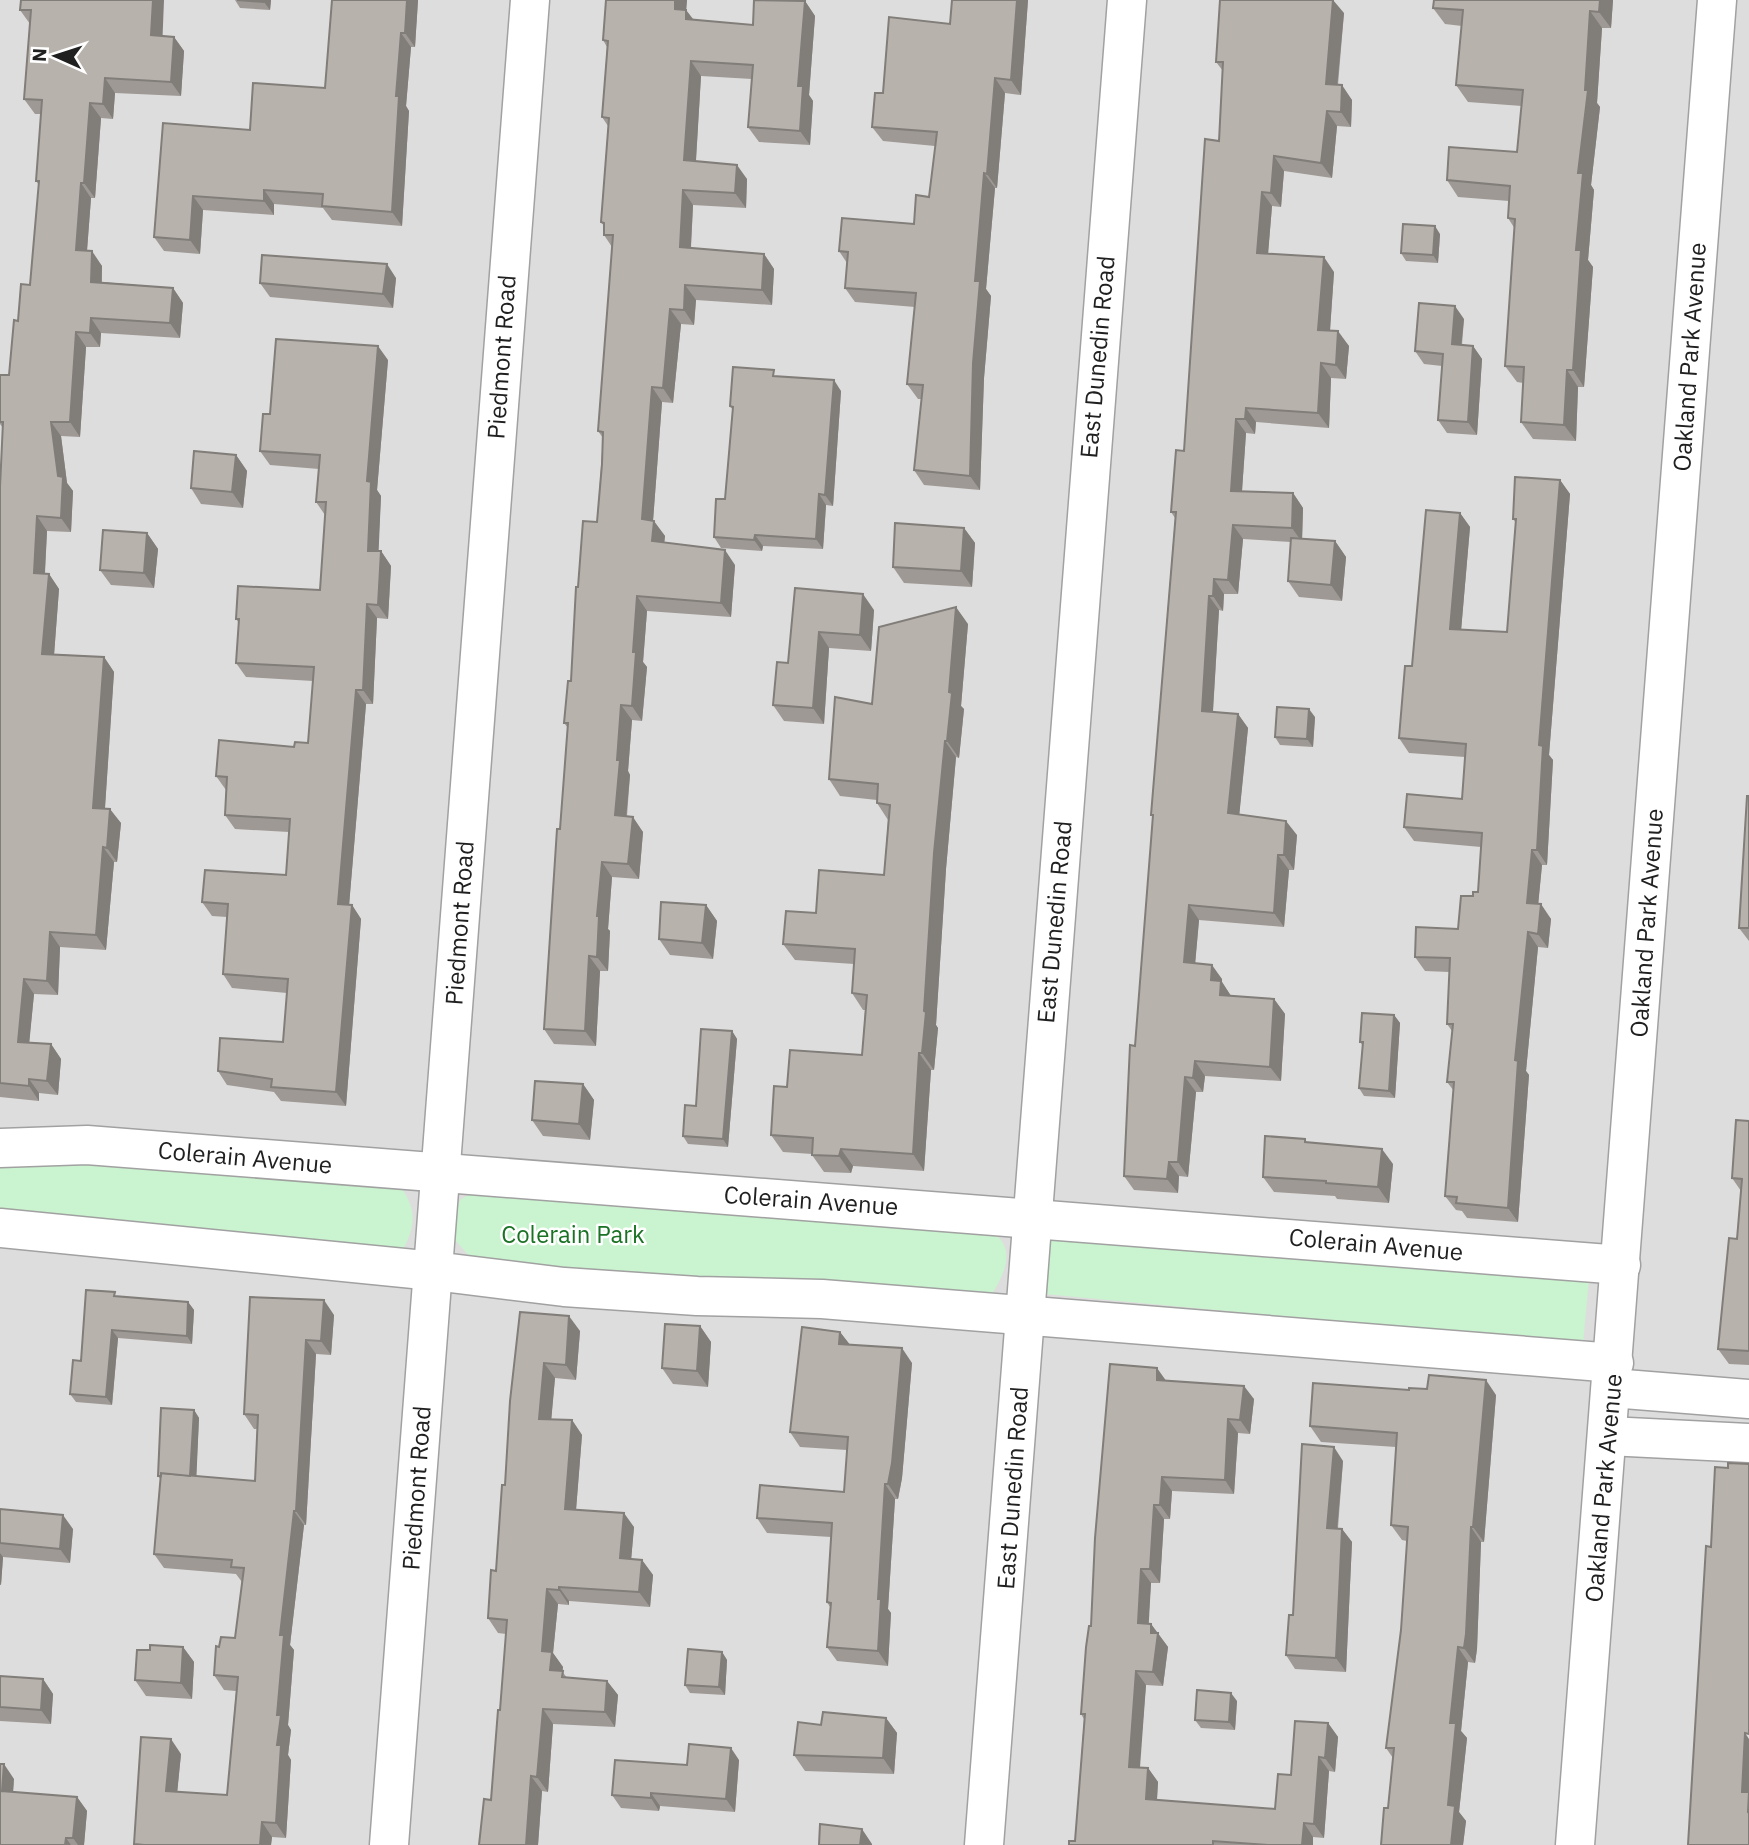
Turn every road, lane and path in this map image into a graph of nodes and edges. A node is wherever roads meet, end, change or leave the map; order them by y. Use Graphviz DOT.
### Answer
graph roads {
  1 [pos="530,0"];
  2 [pos="1127,0"];
  3 [pos="1717,0"];
  4 [pos="0,1148"];
  5 [pos="440,1173"];
  6 [pos="1032,1218"];
  7 [pos="0,1228"];
  8 [pos="1621,1265"];
  9 [pos="433,1271"];
  10 [pos="1026,1314"];
  11 [pos="1613,1376"];
  12 [pos="1749,1399"];
  13 [pos="1608,1436"];
  14 [pos="1749,1443"];
  15 [pos="389,1845"];
  16 [pos="984,1845"];
  17 [pos="1575,1845"];
  1 -- 5 [label="street, Piedmont Road"];
  2 -- 6 [label="street, East Dunedin Road"];
  3 -- 8 [label="street, Oakland Park Avenue"];
  4 -- 5 [label="street, Colerain Avenue"];
  5 -- 6 [label="street, Colerain Avenue"];
  5 -- 9 [label="street, Piedmont Road"];
  6 -- 8 [label="street, Colerain Avenue"];
  6 -- 10 [label="street, East Dunedin Road"];
  7 -- 9 [label="street"];
  8 -- 11 [label="street, Oakland Park Avenue"];
  9 -- 10 [label="street"];
  9 -- 15 [label="street, Piedmont Road"];
  10 -- 11 [label="street"];
  10 -- 16 [label="street, East Dunedin Road"];
  11 -- 12 [label="street"];
  11 -- 13 [label="street, Oakland Park Avenue"];
  13 -- 14 [label="street"];
  13 -- 17 [label="street, Oakland Park Avenue"];
}
